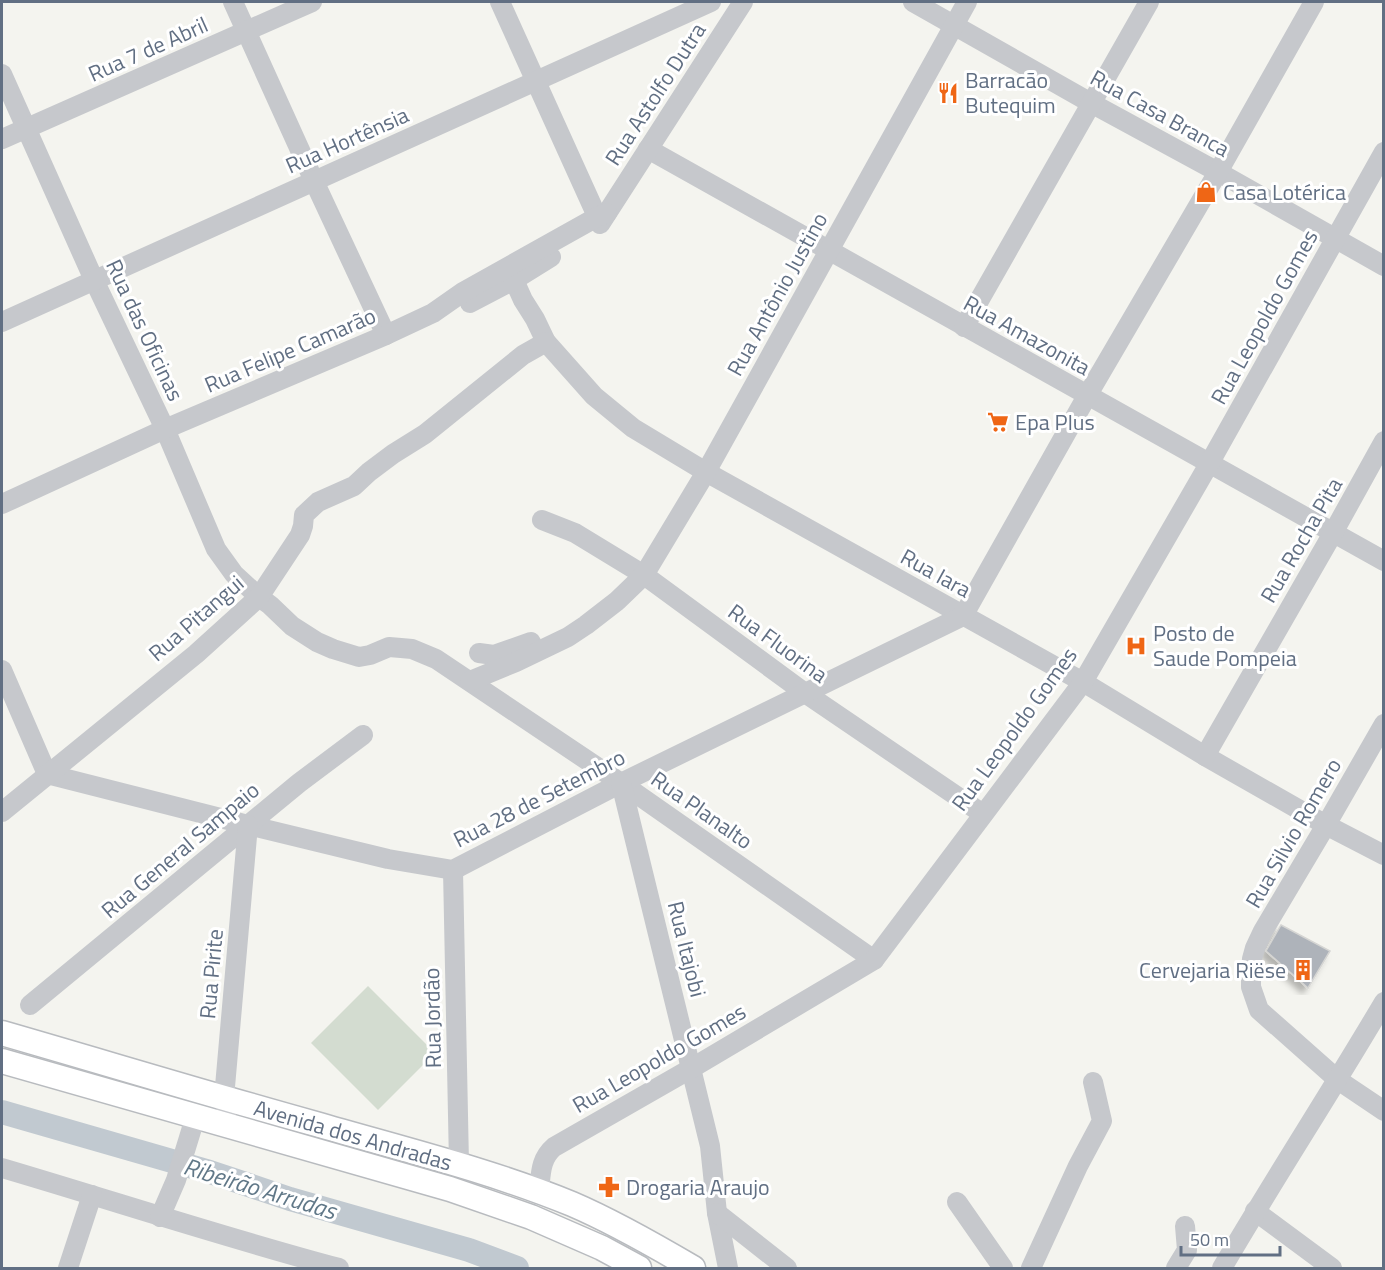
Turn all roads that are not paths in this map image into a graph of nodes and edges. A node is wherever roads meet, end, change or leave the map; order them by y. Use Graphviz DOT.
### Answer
graph roads {
  1 [pos="233,2"];
  2 [pos="312,2"];
  3 [pos="500,2"];
  4 [pos="711,2"];
  5 [pos="743,2"];
  6 [pos="913,2"];
  7 [pos="967,2"];
  8 [pos="1149,2"];
  9 [pos="1314,2"];
  10 [pos="953,25"];
  11 [pos="247,31"];
  12 [pos="2,74"];
  13 [pos="536,81"];
  14 [pos="1091,104"];
  15 [pos="26,129"];
  16 [pos="2,139"];
  17 [pos="648,149"];
  18 [pos="1383,152"];
  19 [pos="1218,172"];
  20 [pos="314,181"];
  21 [pos="601,218"];
  22 [pos="1335,239"];
  23 [pos="828,251"];
  24 [pos="1383,266"];
  25 [pos="94,280"];
  26 [pos="514,280"];
  27 [pos="433,313"];
  28 [pos="2,322"];
  29 [pos="964,327"];
  30 [pos="386,335"];
  31 [pos="546,342"];
  32 [pos="1087,396"];
  33 [pos="165,429"];
  34 [pos="1383,441"];
  35 [pos="1209,464"];
  36 [pos="706,472"];
  37 [pos="2,504"];
  38 [pos="542,520"];
  39 [pos="1333,533"];
  40 [pos="1383,561"];
  41 [pos="644,575"];
  42 [pos="259,597"];
  43 [pos="617,601"];
  44 [pos="963,616"];
  45 [pos="479,652"];
  46 [pos="2,670"];
  47 [pos="470,681"];
  48 [pos="1083,682"];
  49 [pos="805,693"];
  50 [pos="1383,724"];
  51 [pos="363,735"];
  52 [pos="1205,756"];
  53 [pos="47,774"];
  54 [pos="621,783"];
  55 [pos="2,812"];
  56 [pos="982,814"];
  57 [pos="248,825"];
  58 [pos="1326,825"];
  59 [pos="1383,855"];
  60 [pos="453,870"];
  61 [pos="874,960"];
  62 [pos="1383,1002"];
  63 [pos="30,1005"];
  64 [pos="2,1033"];
  65 [pos="2,1061"];
  66 [pos="692,1068"];
  67 [pos="1338,1080"];
  68 [pos="1093,1082"];
  69 [pos="224,1098"];
  70 [pos="1383,1111"];
  71 [pos="194,1121"];
  72 [pos="231,1127"];
  73 [pos="459,1164"];
  74 [pos="2,1168"];
  75 [pos="450,1189"];
  76 [pos="539,1191"];
  77 [pos="92,1195"];
  78 [pos="957,1202"];
  79 [pos="1255,1211"];
  80 [pos="717,1214"];
  81 [pos="160,1217"];
  82 [pos="1185,1226"];
  83 [pos="68,1269"];
  84 [pos="339,1269"];
  85 [pos="639,1269"];
  86 [pos="693,1269"];
  87 [pos="728,1269"];
  88 [pos="787,1269"];
  89 [pos="1003,1269"];
  90 [pos="1031,1269"];
  91 [pos="1176,1269"];
  92 [pos="1222,1269"];
  93 [pos="1332,1269"];
  1 -- 11 [label="street"];
  2 -- 11 [label="street, Rua 7 de Abril"];
  3 -- 13 [label="street"];
  4 -- 13 [label="street, Rua Hortênsia"];
  5 -- 17 [label="street, Rua Astolfo Dutra"];
  6 -- 10 [label="street, Rua Casa Branca"];
  7 -- 10 [label="street, Rua Antônio Justino"];
  8 -- 14 [label="street"];
  9 -- 19 [label="street"];
  10 -- 14 [label="street, Rua Casa Branca"];
  10 -- 23 [label="street, Rua Antônio Justino"];
  11 -- 15 [label="street, Rua 7 de Abril"];
  11 -- 20 [label="street"];
  12 -- 15 [label="street, Rua das Oficinas"];
  13 -- 20 [label="street, Rua Hortênsia"];
  13 -- 21 [label="street"];
  14 -- 19 [label="street, Rua Casa Branca"];
  14 -- 29 [label="street"];
  15 -- 16 [label="street, Rua 7 de Abril"];
  15 -- 25 [label="street, Rua das Oficinas"];
  17 -- 21 [label="street, Rua Astolfo Dutra"];
  17 -- 23 [label="street, Rua Amazonita"];
  18 -- 22 [label="street, Rua Leopoldo Gomes"];
  19 -- 22 [label="street, Rua Casa Branca"];
  19 -- 32 [label="street"];
  20 -- 25 [label="street, Rua Hortênsia"];
  20 -- 30 [label="street"];
  21 -- 26 [label="street, Rua Felipe Camarão"];
  21 -- 27 [label="street, Rua Felipe Camarão"];
  22 -- 24 [label="street, Rua Casa Branca"];
  22 -- 35 [label="street, Rua Leopoldo Gomes"];
  23 -- 29 [label="street, Rua Amazonita"];
  23 -- 36 [label="street, Rua Antônio Justino"];
  25 -- 28 [label="street, Rua Hortênsia"];
  25 -- 33 [label="street, Rua das Oficinas"];
  26 -- 27 [label="street, Rua Felipe Camarão"];
  26 -- 31 [label="street, Rua Iara"];
  27 -- 30 [label="street, Rua Felipe Camarão"];
  29 -- 32 [label="street, Rua Amazonita"];
  30 -- 33 [label="street, Rua Felipe Camarão"];
  31 -- 36 [label="street, Rua Iara"];
  31 -- 42 [label="street, Rua Pitangui"];
  32 -- 35 [label="street, Rua Amazonita"];
  32 -- 44 [label="street"];
  33 -- 37 [label="street, Rua Felipe Camarão"];
  33 -- 42 [label="street, Rua das Oficinas"];
  34 -- 39 [label="street, Rua Rocha Pita"];
  35 -- 39 [label="street, Rua Amazonita"];
  35 -- 48 [label="street, Rua Leopoldo Gomes"];
  36 -- 41 [label="street, Rua Antônio Justino"];
  36 -- 44 [label="street, Rua Iara"];
  38 -- 41 [label="street, Rua Fluorina"];
  39 -- 40 [label="street, Rua Amazonita"];
  39 -- 52 [label="street, Rua Rocha Pita"];
  41 -- 43 [label="street, Rua Antônio Justino"];
  41 -- 49 [label="street, Rua Fluorina"];
  42 -- 47 [label="street"];
  42 -- 53 [label="street, Rua Pitangui"];
  43 -- 45 [label="street, Rua Antônio Justino"];
  43 -- 47 [label="street, Rua Antônio Justino"];
  44 -- 48 [label="street, Rua Iara"];
  44 -- 49 [label="street, Rua 28 de Setembro"];
  46 -- 53 [label="street"];
  47 -- 54 [label="street, Rua Planalto"];
  48 -- 52 [label="street, Rua Iara"];
  48 -- 56 [label="street, Rua Leopoldo Gomes"];
  49 -- 54 [label="street, Rua 28 de Setembro"];
  49 -- 56 [label="street, Rua Fluorina"];
  50 -- 58 [label="street, Rua Silvio Romero"];
  51 -- 57 [label="street, Rua General Sampaio"];
  52 -- 58 [label="street, Rua Iara"];
  53 -- 55 [label="street, Rua Pitangui"];
  53 -- 57 [label="street, Rua 28 de Setembro"];
  54 -- 60 [label="street, Rua 28 de Setembro"];
  54 -- 61 [label="street, Rua Planalto"];
  54 -- 66 [label="street, Rua Itajobi"];
  56 -- 61 [label="street, Rua Leopoldo Gomes"];
  57 -- 60 [label="street, Rua 28 de Setembro"];
  57 -- 63 [label="street, Rua General Sampaio"];
  57 -- 69 [label="street, Rua Pirite"];
  58 -- 59 [label="street, Rua Iara"];
  58 -- 67 [label="street, Rua Silvio Romero"];
  60 -- 73 [label="street, Rua Jordão"];
  61 -- 66 [label="street, Rua Leopoldo Gomes"];
  62 -- 67 [label="street"];
  64 -- 69 [label="main road, Avenida dos Andradas"];
  65 -- 71 [label="main road, Avenida dos Andradas"];
  66 -- 76 [label="street, Rua Leopoldo Gomes"];
  66 -- 80 [label="street, Rua Itajobi"];
  67 -- 70 [label="street"];
  67 -- 79 [label="street"];
  68 -- 90 [label="street"];
  69 -- 72 [label="street, Rua Pirite"];
  69 -- 73 [label="main road, Avenida dos Andradas"];
  71 -- 72 [label="main road, Avenida dos Andradas"];
  71 -- 81 [label="street"];
  72 -- 75 [label="main road, Avenida dos Andradas"];
  73 -- 75 [label="main road"];
  73 -- 76 [label="main road, Avenida dos Andradas"];
  74 -- 77 [label="street"];
  75 -- 85 [label="main road, Avenida dos Andradas"];
  76 -- 86 [label="main road, Avenida dos Andradas"];
  77 -- 81 [label="street"];
  77 -- 83 [label="street"];
  78 -- 89 [label="street"];
  79 -- 92 [label="street"];
  79 -- 93 [label="street"];
  80 -- 87 [label="street, Rua Itajobi"];
  80 -- 88 [label="street"];
  81 -- 84 [label="street"];
  82 -- 91 [label="street"];
}
